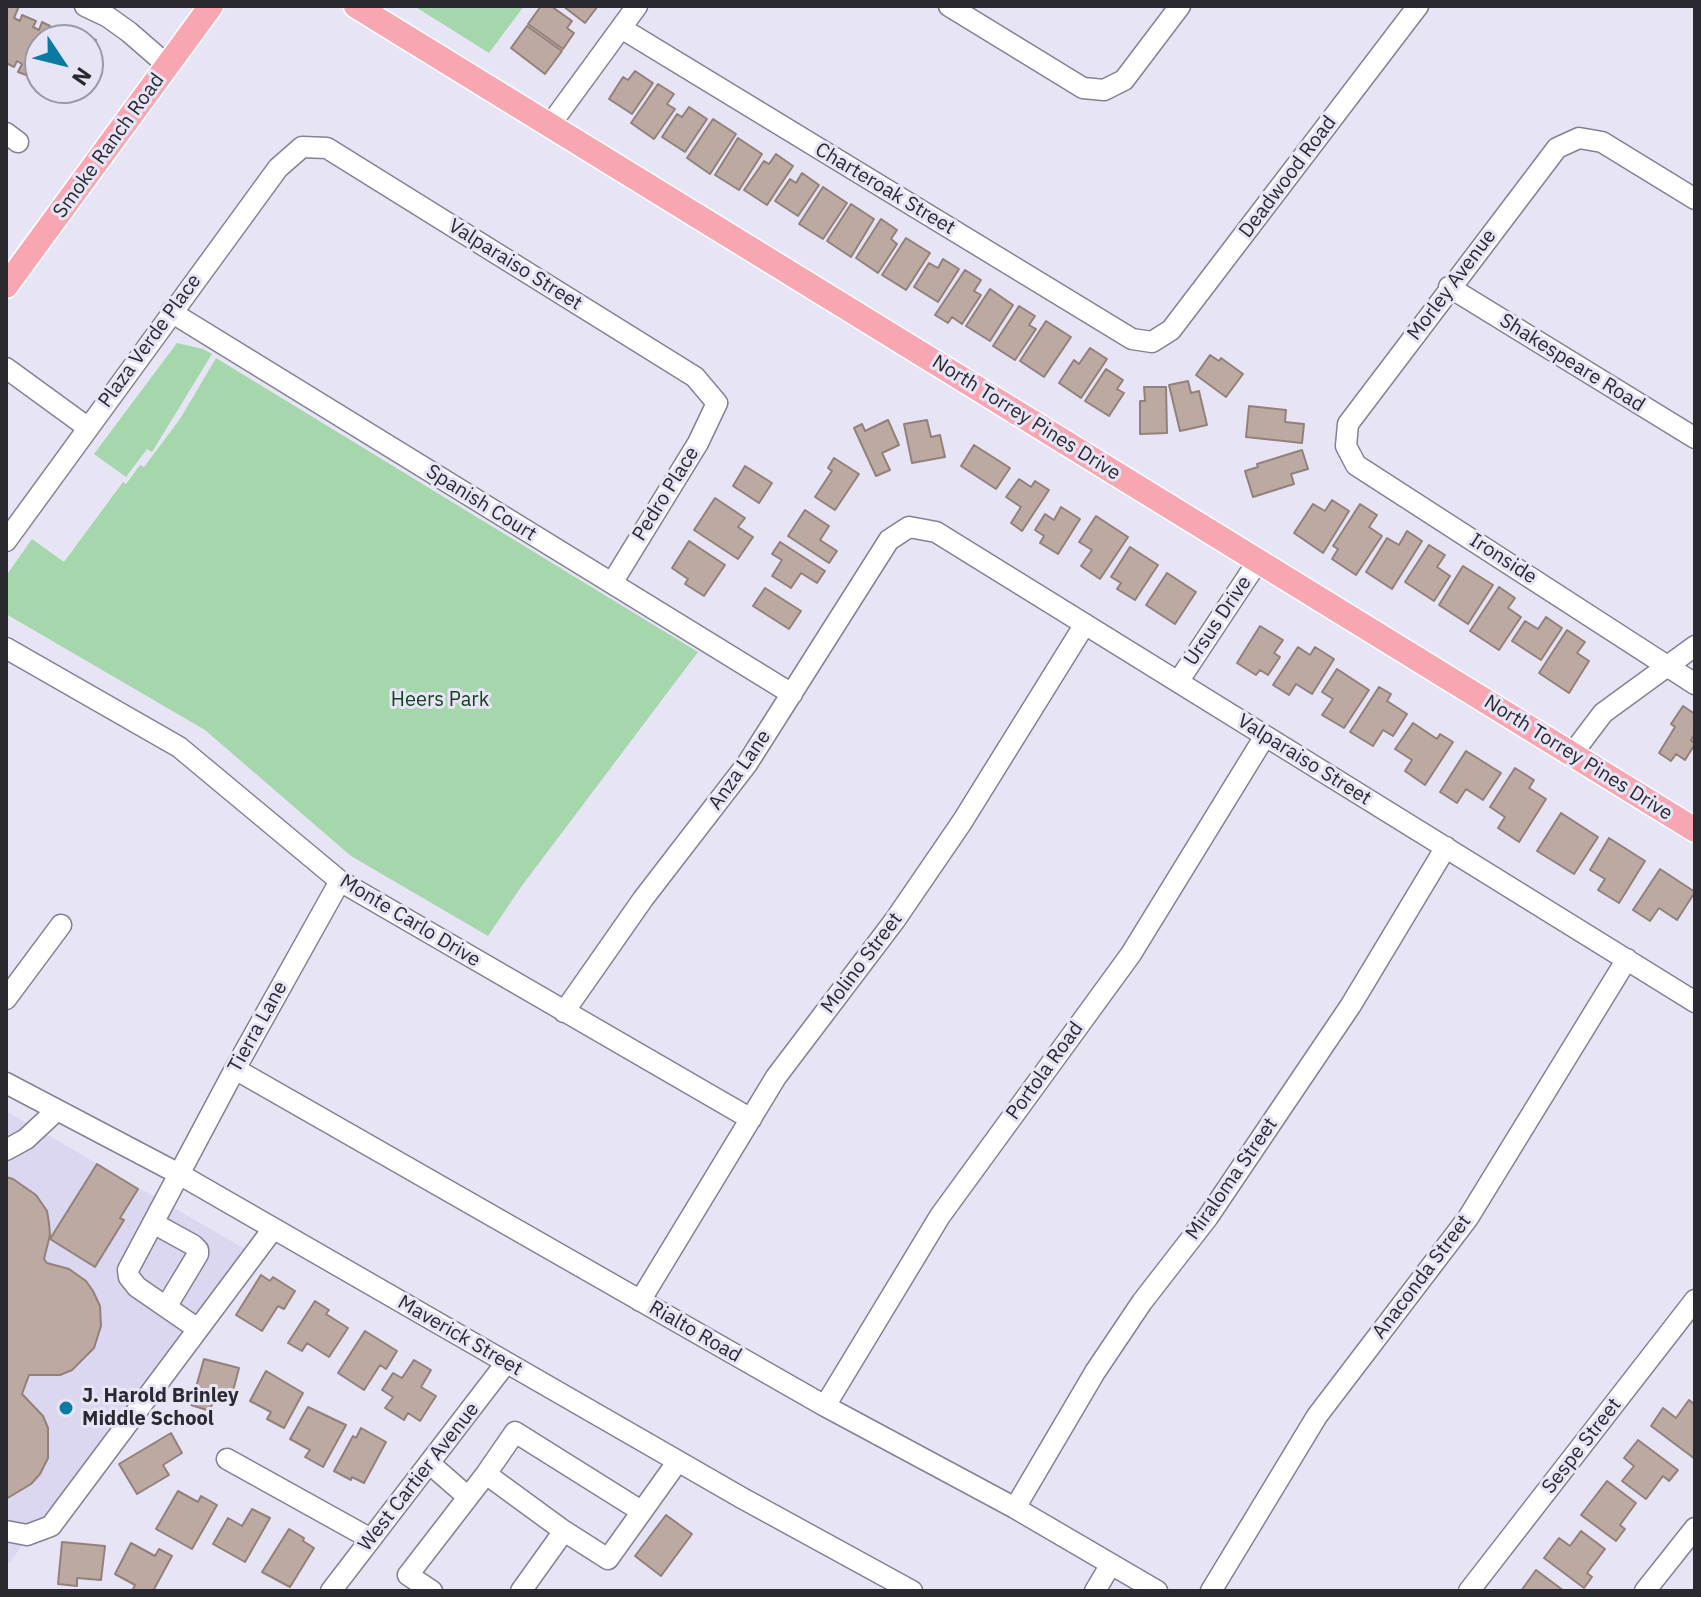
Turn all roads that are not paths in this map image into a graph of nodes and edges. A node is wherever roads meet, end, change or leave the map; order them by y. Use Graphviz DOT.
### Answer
graph roads {
  1 [pos="85,6"];
  2 [pos="211,6"];
  3 [pos="356,6"];
  4 [pos="637,6"];
  5 [pos="949,6"];
  6 [pos="1180,6"];
  7 [pos="1418,6"];
  8 [pos="621,28"];
  9 [pos="167,65"];
  10 [pos="550,125"];
  11 [pos="302,147"];
  12 [pos="1695,199"];
  13 [pos="6,286"];
  14 [pos="1449,287"];
  15 [pos="171,312"];
  16 [pos="1152,342"];
  17 [pos="6,368"];
  18 [pos="717,403"];
  19 [pos="87,427"];
  20 [pos="1695,438"];
  21 [pos="1346,446"];
  22 [pos="909,527"];
  23 [pos="6,541"];
  24 [pos="1258,561"];
  25 [pos="612,583"];
  26 [pos="1085,624"];
  27 [pos="1695,646"];
  28 [pos="6,648"];
  29 [pos="1668,664"];
  30 [pos="1178,682"];
  31 [pos="1695,684"];
  32 [pos="792,694"];
  33 [pos="1265,736"];
  34 [pos="1572,754"];
  35 [pos="1695,830"];
  36 [pos="1446,847"];
  37 [pos="340,881"];
  38 [pos="61,925"];
  39 [pos="1627,959"];
  40 [pos="6,999"];
  41 [pos="1695,1002"];
  42 [pos="564,1012"];
  43 [pos="235,1069"];
  44 [pos="6,1083"];
  45 [pos="57,1110"];
  46 [pos="751,1119"];
  47 [pos="10,1145"];
  48 [pos="179,1174"];
  49 [pos="153,1223"];
  50 [pos="273,1229"];
  51 [pos="1695,1300"];
  52 [pos="640,1301"];
  53 [pos="166,1307"];
  54 [pos="198,1329"];
  55 [pos="506,1363"];
  56 [pos="825,1406"];
  57 [pos="227,1459"];
  58 [pos="678,1461"];
  59 [pos="429,1463"];
  60 [pos="486,1474"];
  61 [pos="468,1497"];
  62 [pos="1015,1508"];
  63 [pos="641,1511"];
  64 [pos="1695,1528"];
  65 [pos="6,1531"];
  66 [pos="564,1531"];
  67 [pos="371,1539"];
  68 [pos="1111,1564"];
  69 [pos="331,1591"];
  70 [pos="432,1591"];
  71 [pos="521,1591"];
  72 [pos="912,1591"];
  73 [pos="1095,1591"];
  74 [pos="1157,1591"];
  75 [pos="1211,1591"];
  76 [pos="1469,1591"];
  77 [pos="1645,1591"];
  1 -- 9 [label="street"];
  2 -- 9 [label="main road, Smoke Ranch Road"];
  3 -- 10 [label="main road, North Torrey Pines Drive"];
  4 -- 8 [label="street"];
  5 -- 6 [label="street"];
  7 -- 16 [label="street, Deadwood Road"];
  8 -- 10 [label="street"];
  8 -- 16 [label="street, Charteroak Street"];
  9 -- 13 [label="main road, Smoke Ranch Road"];
  10 -- 24 [label="main road, North Torrey Pines Drive"];
  11 -- 15 [label="street, Plaza Verde Place"];
  11 -- 18 [label="street, Valparaiso Street"];
  12 -- 14 [label="street, Morley Avenue"];
  14 -- 20 [label="street, Shakespeare Road"];
  14 -- 21 [label="street, Morley Avenue"];
  15 -- 19 [label="street, Plaza Verde Place"];
  15 -- 25 [label="street, Spanish Court"];
  17 -- 19 [label="street"];
  18 -- 25 [label="street, Pedro Place"];
  19 -- 23 [label="street, Plaza Verde Place"];
  21 -- 29 [label="street, Ironside"];
  22 -- 26 [label="street, Valparaiso Street"];
  22 -- 32 [label="street, Anza Lane"];
  24 -- 30 [label="street, Ursus Drive"];
  24 -- 34 [label="main road, North Torrey Pines Drive"];
  25 -- 32 [label="street, Spanish Court"];
  26 -- 30 [label="street, Valparaiso Street"];
  26 -- 46 [label="street, Molino Street"];
  27 -- 29 [label="street"];
  28 -- 37 [label="street, Monte Carlo Drive"];
  29 -- 31 [label="street, Ironside"];
  29 -- 34 [label="street"];
  30 -- 33 [label="street, Valparaiso Street"];
  32 -- 42 [label="street, Anza Lane"];
  33 -- 36 [label="street, Valparaiso Street"];
  33 -- 56 [label="street, Portola Road"];
  34 -- 35 [label="main road, North Torrey Pines Drive"];
  36 -- 39 [label="street, Valparaiso Street"];
  36 -- 62 [label="street, Miraloma Street"];
  37 -- 42 [label="street, Monte Carlo Drive"];
  37 -- 43 [label="street, Tierra Lane"];
  38 -- 40 [label="street"];
  39 -- 41 [label="street, Valparaiso Street"];
  39 -- 75 [label="street, Anaconda Street"];
  42 -- 46 [label="street, Monte Carlo Drive"];
  43 -- 48 [label="street, Tierra Lane"];
  43 -- 52 [label="street, Rialto Road"];
  44 -- 45 [label="street, Maverick Street"];
  45 -- 47 [label="street"];
  45 -- 48 [label="street, Maverick Street"];
  46 -- 52 [label="street, Molino Street"];
  48 -- 49 [label="street, Tierra Lane"];
  48 -- 50 [label="street, Maverick Street"];
  49 -- 53 [label="street, Tierra Lane"];
  49 -- 53 [label="street"];
  50 -- 54 [label="street"];
  50 -- 55 [label="street, Maverick Street"];
  51 -- 76 [label="street, Sespe Street"];
  52 -- 56 [label="street, Rialto Road"];
  53 -- 54 [label="street"];
  54 -- 65 [label="street"];
  55 -- 58 [label="street, Maverick Street"];
  55 -- 59 [label="street, West Cartier Avenue"];
  56 -- 62 [label="street, Rialto Road"];
  57 -- 67 [label="street"];
  58 -- 63 [label="street"];
  58 -- 72 [label="street, Maverick Street"];
  59 -- 61 [label="street"];
  59 -- 67 [label="street, West Cartier Avenue"];
  60 -- 61 [label="street"];
  60 -- 63 [label="street"];
  60 -- 66 [label="street"];
  61 -- 70 [label="street"];
  62 -- 68 [label="street, Rialto Road"];
  63 -- 66 [label="street"];
  64 -- 77 [label="street"];
  66 -- 71 [label="street"];
  67 -- 69 [label="street, West Cartier Avenue"];
  68 -- 73 [label="street"];
  68 -- 74 [label="street, Rialto Road"];
}
